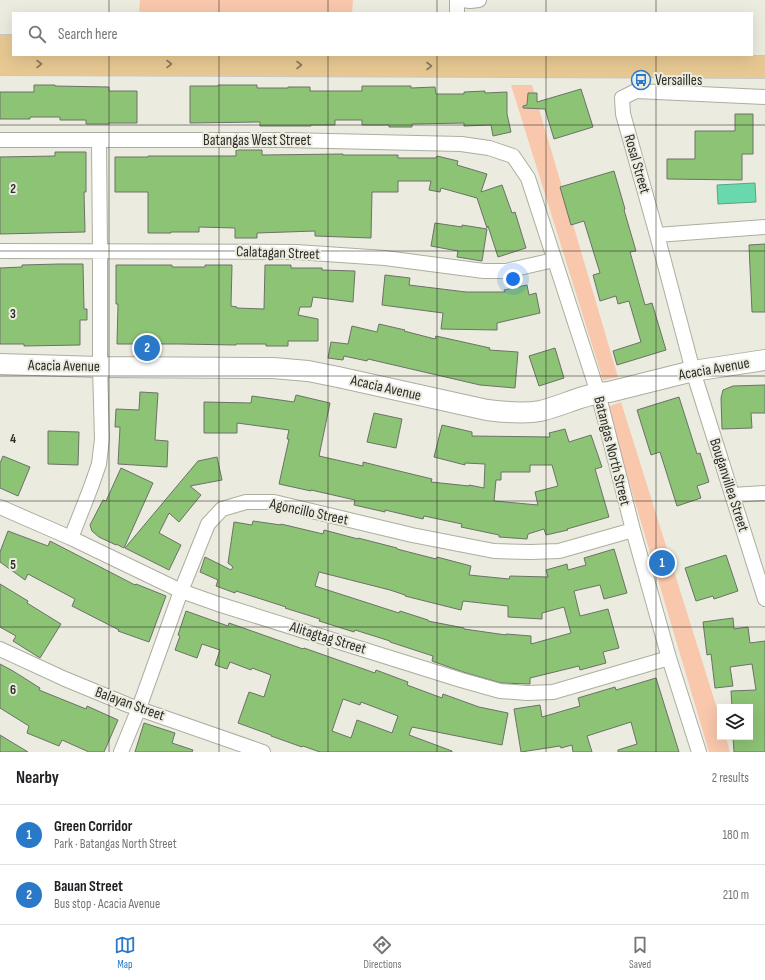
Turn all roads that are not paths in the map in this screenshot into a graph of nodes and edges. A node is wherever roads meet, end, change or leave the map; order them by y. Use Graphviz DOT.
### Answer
graph roads {
  1 [pos="458,0"];
  2 [pos="463,0"];
  3 [pos="479,0"];
  4 [pos="483,0"];
  5 [pos="457,12"];
  6 [pos="482,12"];
  7 [pos="0,46"];
  8 [pos="12,46"];
  9 [pos="753,53"];
  10 [pos="765,53"];
  11 [pos="455,60"];
  12 [pos="481,61"];
  13 [pos="0,64"];
  14 [pos="765,67"];
  15 [pos="765,97"];
  16 [pos="0,140"];
  17 [pos="99,141"];
  18 [pos="513,156"];
  19 [pos="765,227"];
  20 [pos="657,235"];
  21 [pos="0,251"];
  22 [pos="100,252"];
  23 [pos="554,260"];
  24 [pos="765,360"];
  25 [pos="0,364"];
  26 [pos="100,367"];
  27 [pos="692,371"];
  28 [pos="598,393"];
  29 [pos="765,493"];
  30 [pos="732,496"];
  31 [pos="0,507"];
  32 [pos="633,530"];
  33 [pos="71,538"];
  34 [pos="180,591"];
  35 [pos="765,599"];
  36 [pos="0,650"];
  37 [pos="669,658"];
  38 [pos="139,708"];
  39 [pos="121,752"];
  40 [pos="263,752"];
  41 [pos="699,752"];
  1 -- 5 [label="street"];
  2 -- 3 [label="street"];
  4 -- 6 [label="street"];
  7 -- 8 [label="main road"];
  9 -- 10 [label="main road"];
  11 -- 12 [label="main road"];
  13 -- 11 [label="main road, one-way"];
  12 -- 14 [label="main road"];
  15 -- 20 [label="street, Rosal Street"];
  16 -- 17 [label="street, Batangas West Street"];
  17 -- 18 [label="street, Batangas West Street"];
  17 -- 22 [label="street"];
  18 -- 23 [label="street, Batangas North Street"];
  19 -- 20 [label="street"];
  20 -- 27 [label="street, Rosal Street"];
  21 -- 22 [label="street, Calatagan Street"];
  22 -- 23 [label="street, Calatagan Street"];
  22 -- 26 [label="street"];
  23 -- 28 [label="street, Batangas North Street"];
  24 -- 27 [label="street, Acacia Avenue"];
  25 -- 26 [label="street, Acacia Avenue"];
  26 -- 28 [label="street, Acacia Avenue"];
  26 -- 33 [label="street"];
  27 -- 28 [label="street, Acacia Avenue"];
  27 -- 30 [label="street, Bouganvillea Street"];
  28 -- 32 [label="street, Batangas North Street"];
  29 -- 30 [label="street"];
  30 -- 35 [label="street, Bouganvillea Street"];
  31 -- 33 [label="street, Alitagtag Street"];
  32 -- 34 [label="street, Agoncillo Street"];
  32 -- 37 [label="street, Batangas North Street"];
  33 -- 34 [label="street, Alitagtag Street"];
  34 -- 37 [label="street, Alitagtag Street"];
  34 -- 38 [label="street, Agoncillo Street"];
  36 -- 38 [label="street, Balayan Street"];
  37 -- 41 [label="street, Batangas North Street"];
  38 -- 39 [label="street, Agoncillo Street"];
  38 -- 40 [label="street, Balayan Street"];
}
